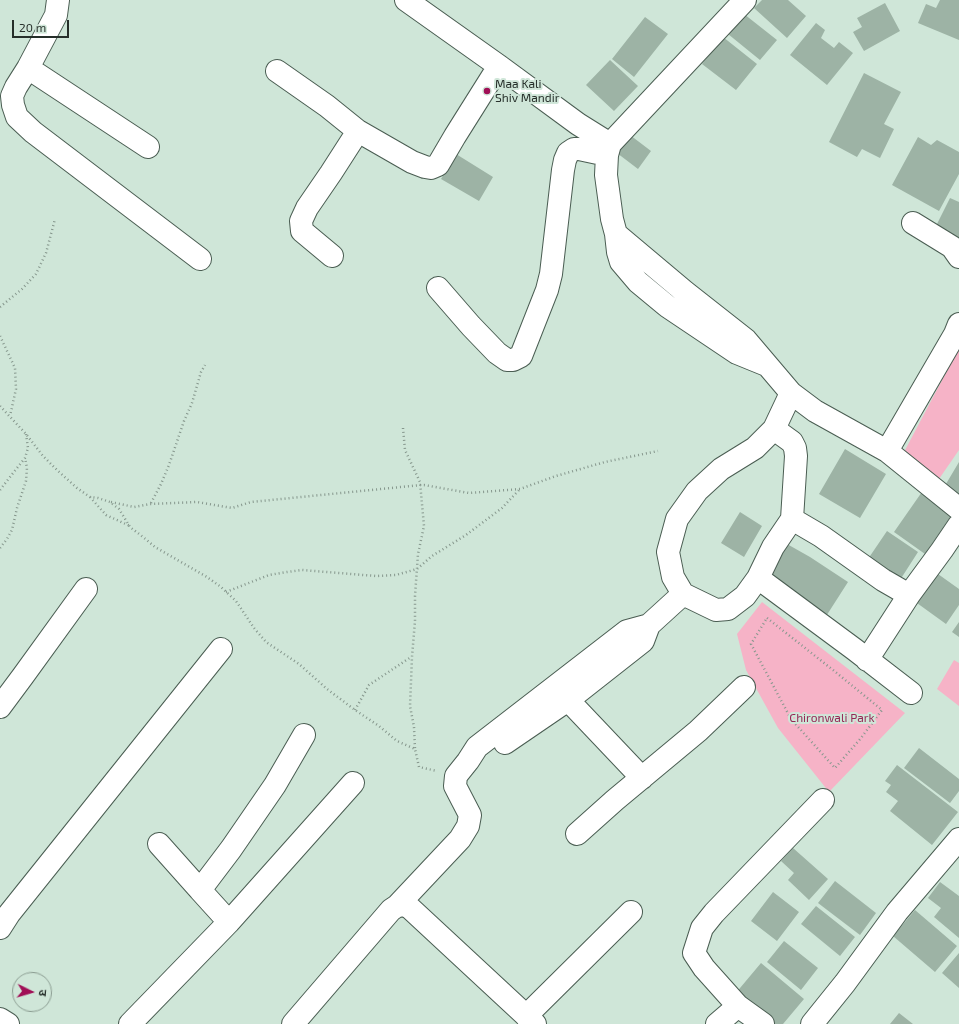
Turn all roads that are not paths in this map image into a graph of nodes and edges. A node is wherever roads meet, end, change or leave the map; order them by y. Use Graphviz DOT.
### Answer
graph roads {
  1 [pos="58,0"];
  2 [pos="406,0"];
  3 [pos="745,0"];
  4 [pos="499,66"];
  5 [pos="28,68"];
  6 [pos="278,71"];
  7 [pos="358,131"];
  8 [pos="148,147"];
  9 [pos="608,149"];
  10 [pos="913,223"];
  11 [pos="332,256"];
  12 [pos="959,257"];
  13 [pos="200,259"];
  14 [pos="438,288"];
  15 [pos="959,324"];
  16 [pos="791,394"];
  17 [pos="774,429"];
  18 [pos="887,451"];
  19 [pos="959,509"];
  20 [pos="792,518"];
  21 [pos="959,525"];
  22 [pos="758,578"];
  23 [pos="86,588"];
  24 [pos="682,594"];
  25 [pos="909,595"];
  26 [pos="649,625"];
  27 [pos="221,649"];
  28 [pos="867,660"];
  29 [pos="744,687"];
  30 [pos="911,693"];
  31 [pos="568,700"];
  32 [pos="0,707"];
  33 [pos="304,735"];
  34 [pos="462,768"];
  35 [pos="642,778"];
  36 [pos="353,783"];
  37 [pos="823,800"];
  38 [pos="577,834"];
  39 [pos="959,839"];
  40 [pos="159,844"];
  41 [pos="200,890"];
  42 [pos="398,906"];
  43 [pos="631,912"];
  44 [pos="229,922"];
  45 [pos="0,928"];
  46 [pos="738,1006"];
  47 [pos="0,1019"];
  48 [pos="530,1020"];
  49 [pos="300,1022"];
  50 [pos="8,1024"];
  51 [pos="130,1024"];
  52 [pos="717,1024"];
  53 [pos="763,1024"];
  54 [pos="812,1024"];
  1 -- 5 [label="street"];
  2 -- 4 [label="street"];
  3 -- 9 [label="street"];
  4 -- 7 [label="street"];
  4 -- 9 [label="street"];
  5 -- 8 [label="street"];
  5 -- 13 [label="street"];
  6 -- 7 [label="street"];
  7 -- 11 [label="street"];
  9 -- 14 [label="street"];
  9 -- 16 [label="street"];
  10 -- 12 [label="street"];
  15 -- 18 [label="street"];
  16 -- 17 [label="street"];
  16 -- 18 [label="street"];
  17 -- 20 [label="street"];
  17 -- 24 [label="street"];
  18 -- 19 [label="street"];
  20 -- 22 [label="street"];
  20 -- 25 [label="street"];
  21 -- 25 [label="street"];
  22 -- 24 [label="street"];
  22 -- 28 [label="street"];
  23 -- 32 [label="street"];
  24 -- 26 [label="street"];
  25 -- 28 [label="street"];
  26 -- 31 [label="street"];
  26 -- 34 [label="street"];
  27 -- 45 [label="street"];
  28 -- 30 [label="street"];
  29 -- 35 [label="street"];
  31 -- 34 [label="street"];
  31 -- 35 [label="street"];
  33 -- 41 [label="street"];
  34 -- 42 [label="street"];
  35 -- 38 [label="street"];
  36 -- 44 [label="street"];
  37 -- 46 [label="street"];
  39 -- 54 [label="street"];
  40 -- 41 [label="street"];
  41 -- 44 [label="street"];
  42 -- 48 [label="street"];
  42 -- 49 [label="street"];
  43 -- 48 [label="street"];
  44 -- 51 [label="street"];
  46 -- 52 [label="street"];
  46 -- 53 [label="street"];
  47 -- 50 [label="street"];
}
